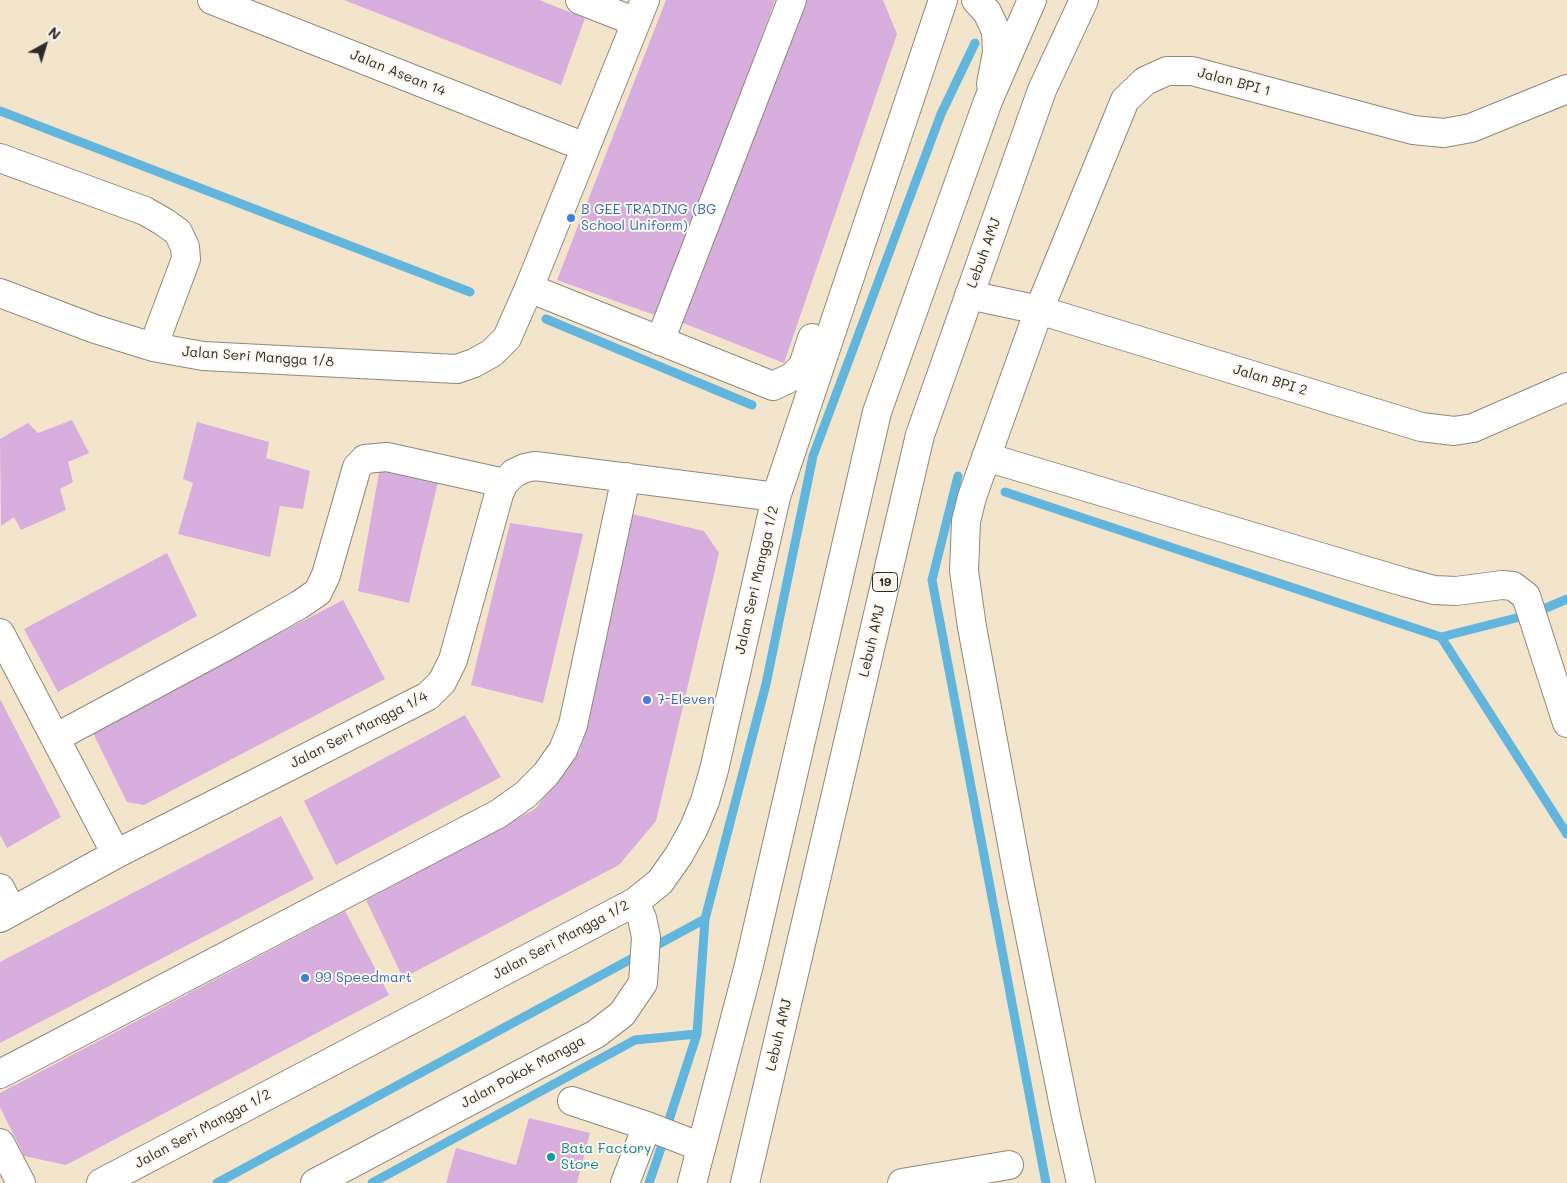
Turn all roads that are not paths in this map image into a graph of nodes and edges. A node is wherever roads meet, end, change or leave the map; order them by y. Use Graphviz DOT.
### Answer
graph roads {
  1 [pos="212,0"];
  2 [pos="580,0"];
  3 [pos="792,0"];
  4 [pos="924,0"];
  5 [pos="943,0"];
  6 [pos="976,0"];
  7 [pos="1032,0"];
  8 [pos="1084,0"];
  9 [pos="640,11"];
  10 [pos="1567,89"];
  11 [pos="988,100"];
  12 [pos="585,147"];
  13 [pos="0,158"];
  14 [pos="529,288"];
  15 [pos="0,293"];
  16 [pos="969,295"];
  17 [pos="1039,310"];
  18 [pos="660,341"];
  19 [pos="153,347"];
  20 [pos="1567,387"];
  21 [pos="986,457"];
  22 [pos="626,477"];
  23 [pos="504,483"];
  24 [pos="776,497"];
  25 [pos="0,633"];
  26 [pos="1567,723"];
  27 [pos="55,738"];
  28 [pos="116,854"];
  29 [pos="635,902"];
  30 [pos="4,906"];
  31 [pos="0,1074"];
  32 [pos="572,1101"];
  33 [pos="647,1126"];
  34 [pos="0,1143"];
  35 [pos="701,1147"];
  36 [pos="1009,1165"];
  37 [pos="21,1183"];
  38 [pos="101,1183"];
  39 [pos="314,1183"];
  40 [pos="624,1183"];
  41 [pos="692,1183"];
  42 [pos="745,1183"];
  43 [pos="902,1183"];
  44 [pos="1081,1183"];
  1 -- 12 [label="main road, Jalan Asean 14"];
  2 -- 9 [label="main road"];
  3 -- 18 [label="main road"];
  4 -- 18 [label="main road"];
  5 -- 24 [label="main road, Jalan Seri Mangga 1/2"];
  6 -- 11 [label="main road"];
  7 -- 11 [label="main road"];
  8 -- 16 [label="main road, Lebuh AMJ / 19"];
  9 -- 12 [label="main road"];
  10 -- 17 [label="main road, Jalan BPI 1"];
  11 -- 35 [label="main road"];
  12 -- 14 [label="main road"];
  13 -- 19 [label="main road"];
  14 -- 18 [label="main road"];
  14 -- 19 [label="main road, Jalan Seri Mangga 1/8"];
  15 -- 19 [label="main road, Jalan Seri Mangga 1/8"];
  16 -- 17 [label="main road, Jalan BPI 2"];
  16 -- 42 [label="main road, Lebuh AMJ / 19"];
  17 -- 20 [label="main road, Jalan BPI 2"];
  17 -- 21 [label="main road, Jalan BPI 1"];
  21 -- 26 [label="main road"];
  21 -- 44 [label="main road, Jalan BPI 1"];
  22 -- 23 [label="main road"];
  22 -- 24 [label="main road"];
  22 -- 31 [label="main road"];
  23 -- 27 [label="main road"];
  23 -- 28 [label="main road, Jalan Seri Mangga 1/4"];
  24 -- 29 [label="main road, Jalan Seri Mangga 1/2"];
  25 -- 27 [label="main road"];
  27 -- 28 [label="main road"];
  28 -- 30 [label="main road, Jalan Seri Mangga 1/4"];
  29 -- 38 [label="main road, Jalan Seri Mangga 1/2"];
  29 -- 39 [label="main road, Jalan Pokok Mangga"];
  32 -- 33 [label="main road"];
  33 -- 35 [label="main road"];
  33 -- 40 [label="main road"];
  34 -- 37 [label="main road"];
  35 -- 41 [label="main road"];
  36 -- 43 [label="main road"];
}
